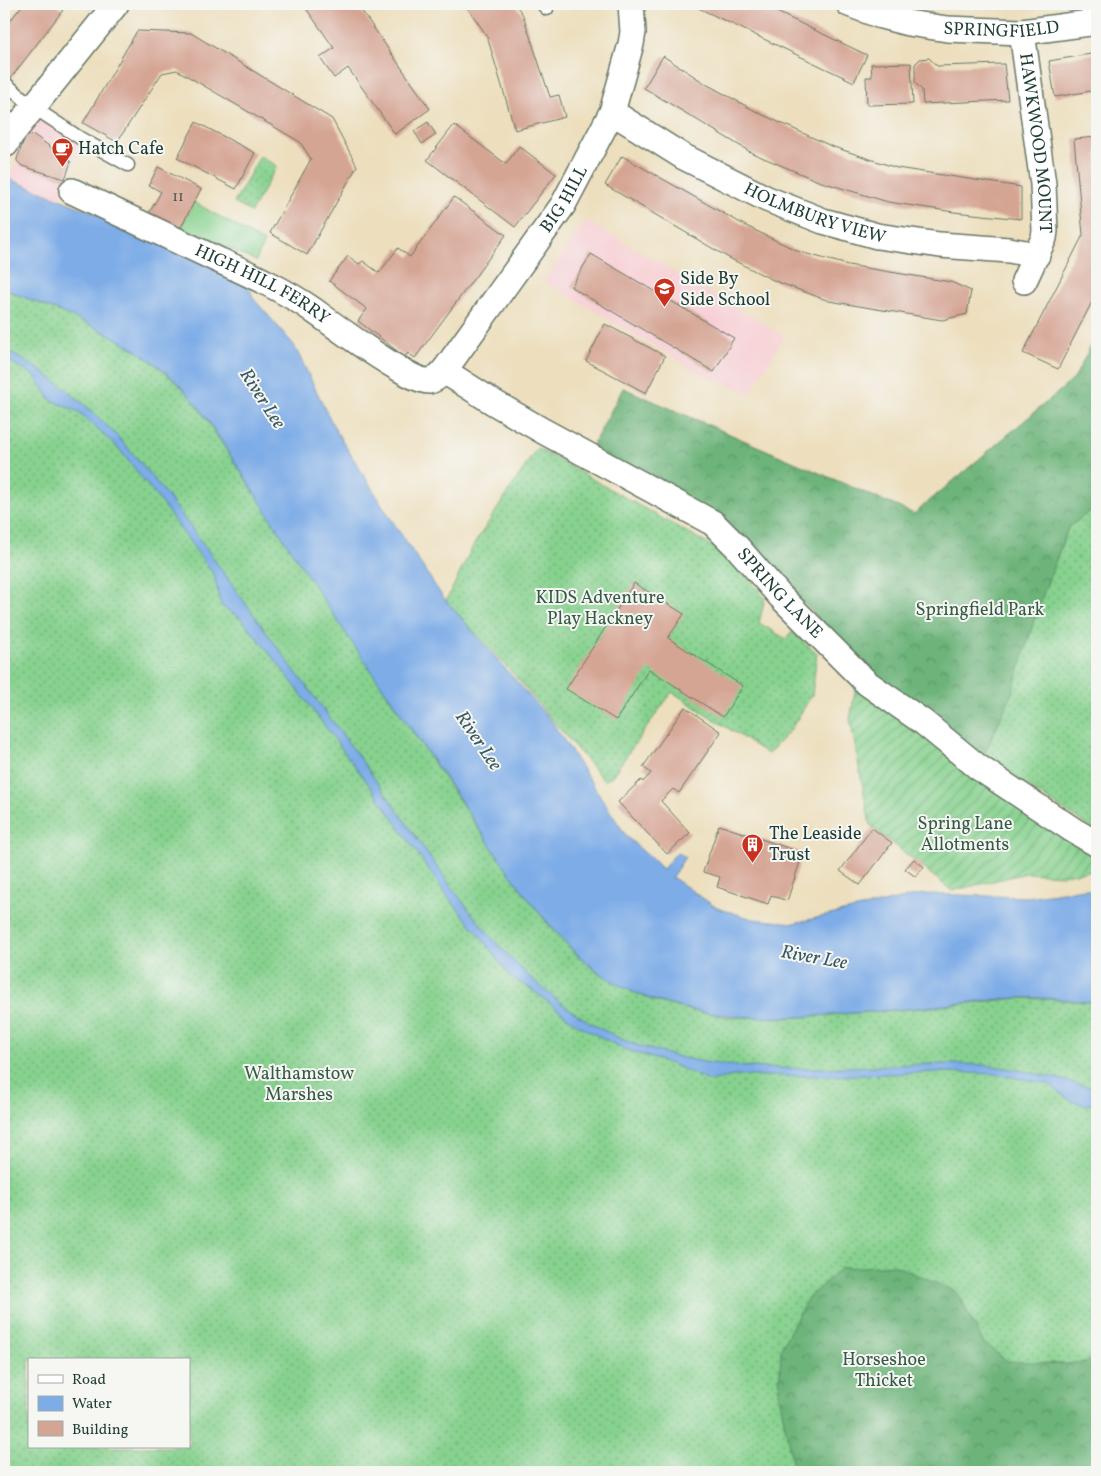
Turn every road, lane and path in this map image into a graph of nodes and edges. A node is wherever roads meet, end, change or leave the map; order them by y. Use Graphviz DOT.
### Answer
graph roads {
  1 [pos="116,4"];
  2 [pos="631,4"];
  3 [pos="849,4"];
  4 [pos="909,13"];
  5 [pos="1097,22"];
  6 [pos="1022,32"];
  7 [pos="4,82"];
  8 [pos="33,107"];
  9 [pos="612,112"];
  10 [pos="6,144"];
  11 [pos="128,165"];
  12 [pos="72,191"];
  13 [pos="1037,255"];
  14 [pos="1024,281"];
  15 [pos="444,371"];
  16 [pos="1097,844"];
  1 -- 8 [label="street"];
  2 -- 9 [label="street, BIG HILL"];
  3 -- 4 [label="street, SPRINGFIELD"];
  4 -- 6 [label="street, SPRINGFIELD"];
  5 -- 6 [label="street, SPRINGFIELD"];
  6 -- 13 [label="street, HAWKWOOD MOUNT"];
  7 -- 8 [label="lane"];
  8 -- 10 [label="street"];
  8 -- 11 [label="lane"];
  9 -- 13 [label="street, HOLMBURY VIEW"];
  9 -- 15 [label="street, BIG HILL"];
  12 -- 15 [label="street, HIGH HILL FERRY"];
  13 -- 14 [label="street, HAWKWOOD MOUNT"];
  15 -- 16 [label="street, SPRING LANE"];
}
